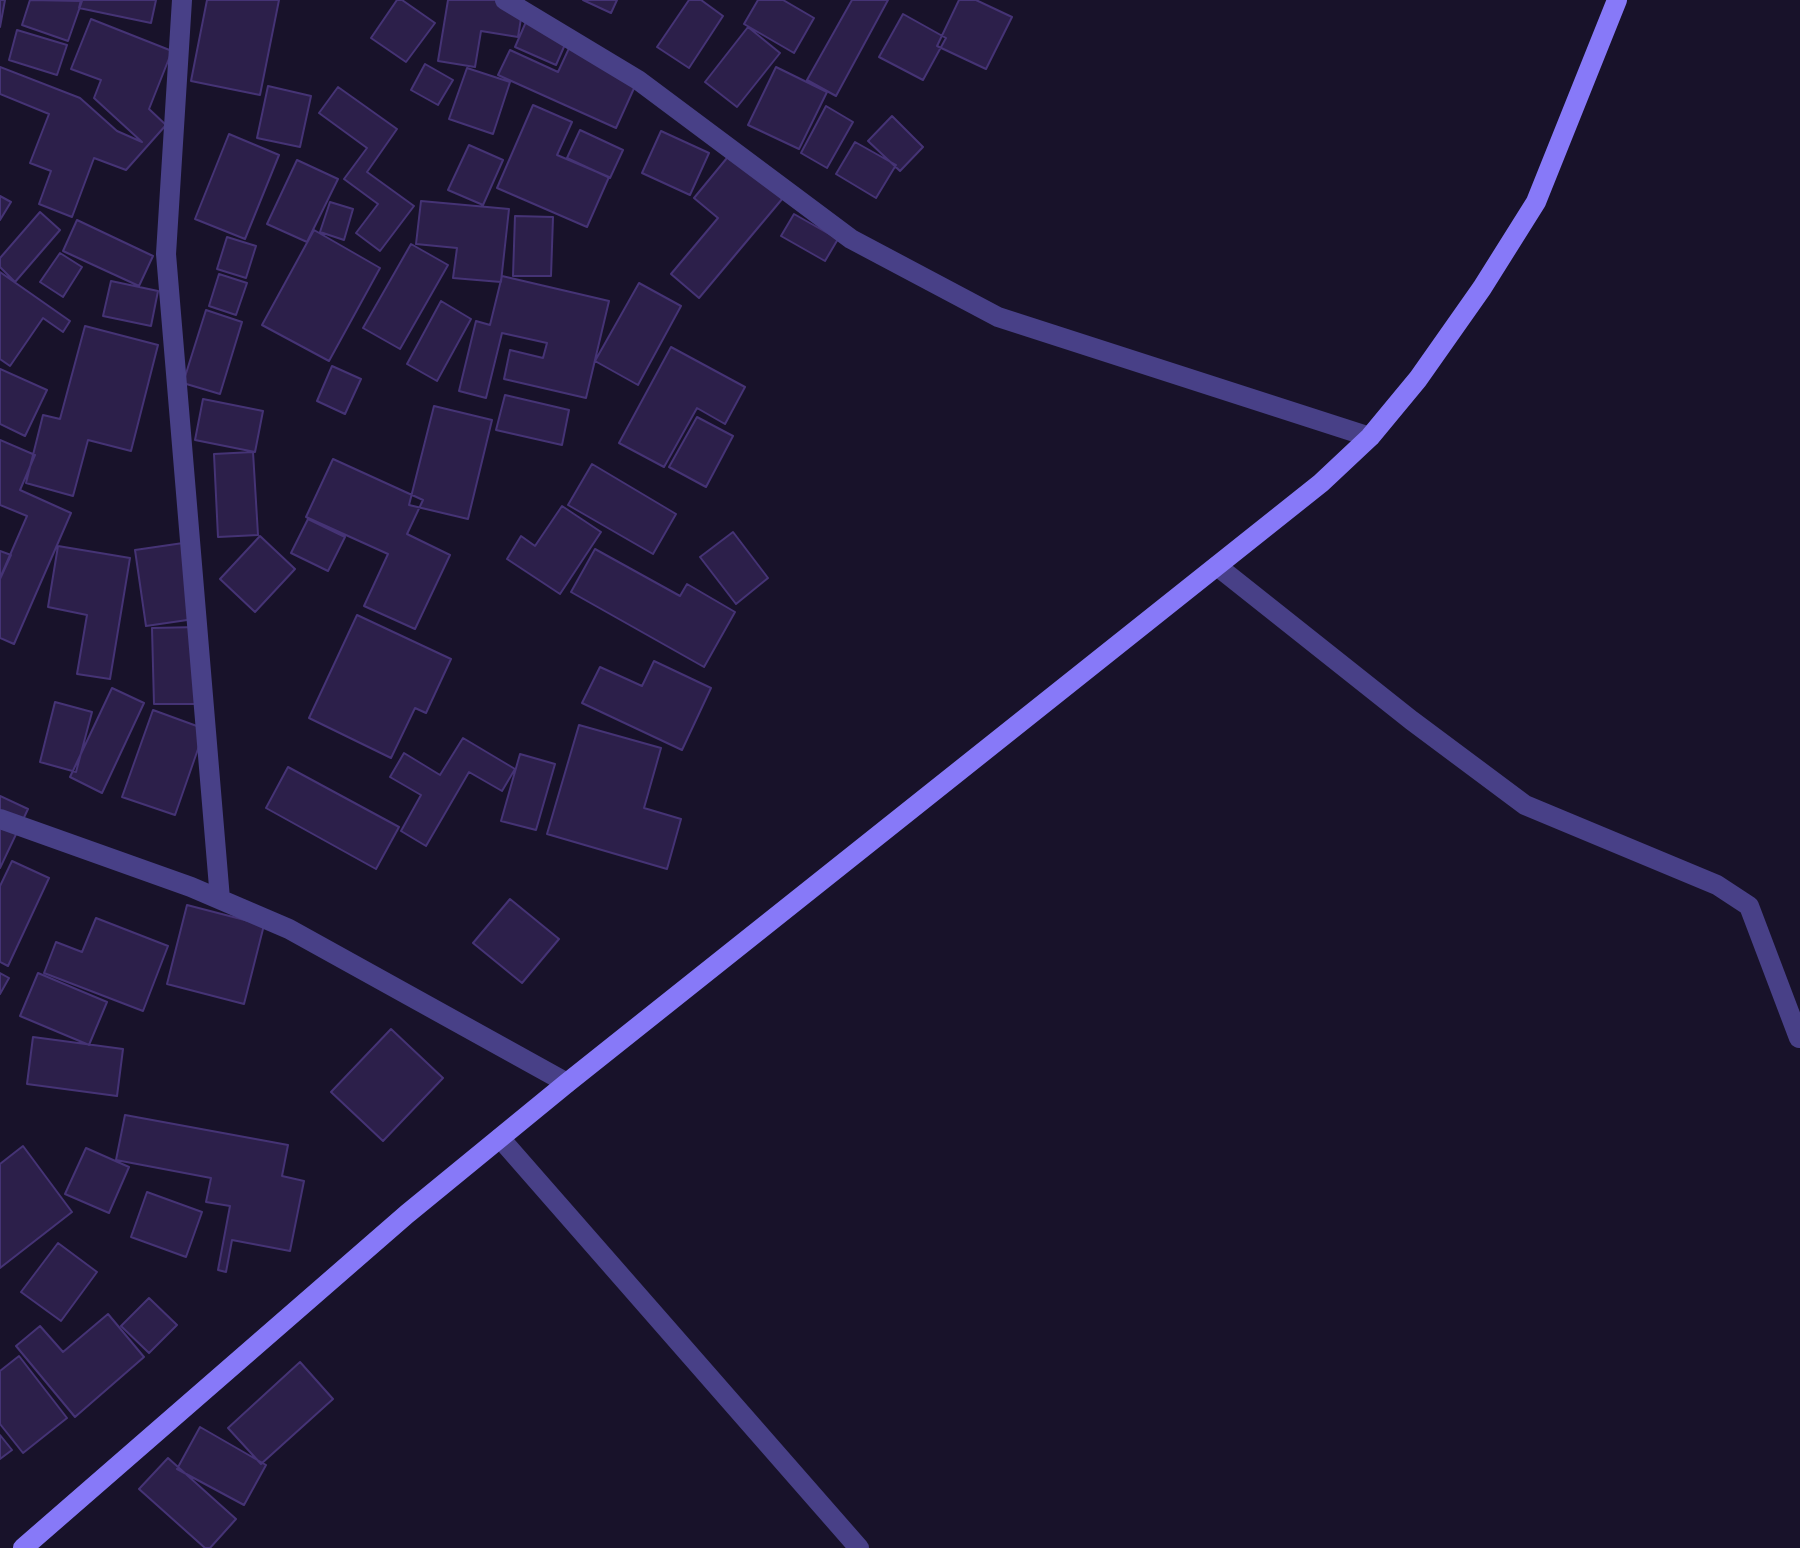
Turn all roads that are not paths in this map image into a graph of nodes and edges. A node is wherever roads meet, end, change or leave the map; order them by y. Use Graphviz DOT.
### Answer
graph roads {
  1 [pos="182,0"];
  2 [pos="505,0"];
  3 [pos="1617,0"];
  4 [pos="1370,437"];
  5 [pos="1217,566"];
  6 [pos="0,819"];
  7 [pos="220,899"];
  8 [pos="1799,1038"];
  9 [pos="567,1083"];
  10 [pos="500,1138"];
  11 [pos="23,1548"];
  12 [pos="859,1548"];
  1 -- 7 [label="street"];
  2 -- 4 [label="street"];
  3 -- 4 [label="main road"];
  4 -- 5 [label="main road"];
  5 -- 8 [label="street"];
  5 -- 9 [label="main road"];
  6 -- 7 [label="street"];
  7 -- 9 [label="street"];
  9 -- 10 [label="main road"];
  10 -- 11 [label="main road"];
  10 -- 12 [label="street"];
}
